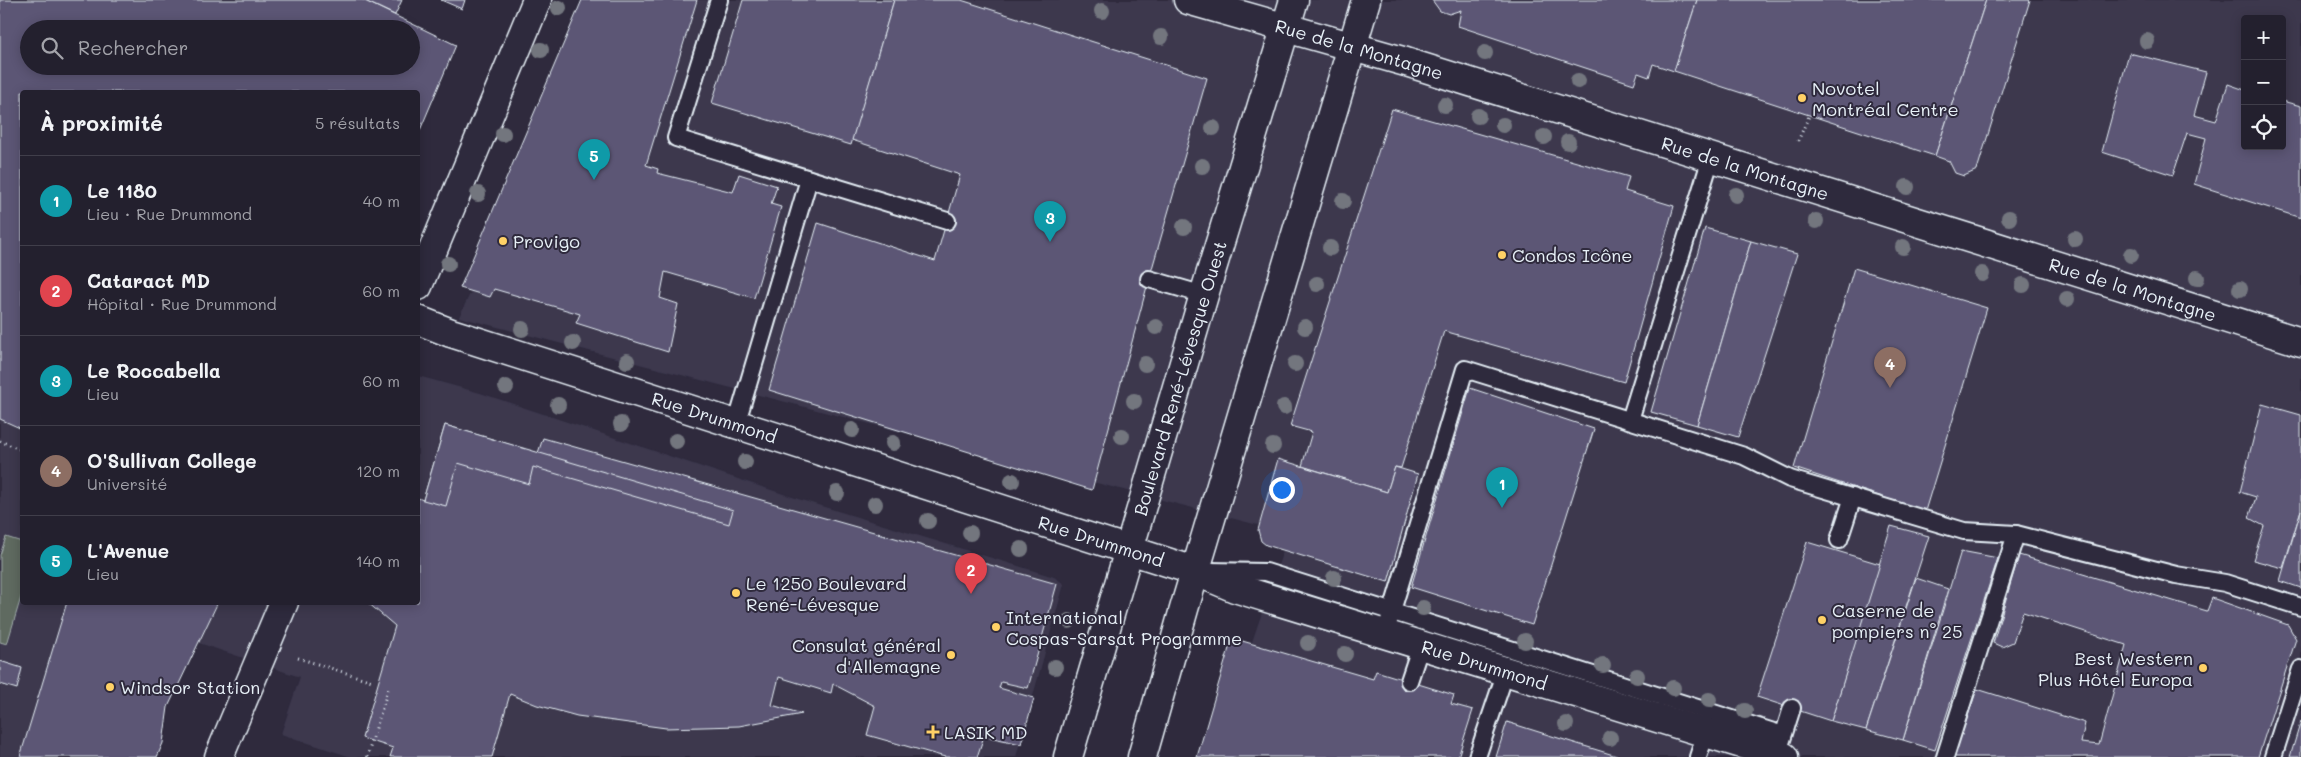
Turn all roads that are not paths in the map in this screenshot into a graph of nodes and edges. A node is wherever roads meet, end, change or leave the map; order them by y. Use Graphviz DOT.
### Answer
graph roads {
  1 [pos="538,0"];
  2 [pos="719,0"];
  3 [pos="1188,0"];
  4 [pos="1294,0"];
  5 [pos="1366,0"];
  6 [pos="1285,28"];
  7 [pos="1353,47"];
  8 [pos="1711,158"];
  9 [pos="809,179"];
  10 [pos="947,221"];
  11 [pos="1149,279"];
  12 [pos="420,281"];
  13 [pos="1204,295"];
  14 [pos="420,321"];
  15 [pos="2301,342"];
  16 [pos="1630,420"];
  17 [pos="736,425"];
  18 [pos="1853,498"];
  19 [pos="2016,534"];
  20 [pos="1838,540"];
  21 [pos="1129,550"];
  22 [pos="1195,571"];
  23 [pos="283,605"];
  24 [pos="2301,607"];
  25 [pos="1389,623"];
  26 [pos="1421,645"];
  27 [pos="2301,669"];
  28 [pos="1506,671"];
  29 [pos="1409,681"];
  30 [pos="1792,708"];
  31 [pos="1705,734"];
  32 [pos="1781,749"];
  33 [pos="219,757"];
  34 [pos="1068,757"];
  35 [pos="1142,757"];
  36 [pos="1477,757"];
  37 [pos="1945,757"];
  38 [pos="2273,757"];
  1 -- 12 [label="street"];
  2 -- 9 [label="lane"];
  3 -- 6 [label="street, Rue de la Montagne"];
  4 -- 6 [label="street, Boulevard René-Lévesque Ouest"];
  5 -- 7 [label="street"];
  6 -- 7 [label="street, Rue de la Montagne"];
  6 -- 13 [label="street, Boulevard René-Lévesque Ouest"];
  7 -- 8 [label="street, Rue de la Montagne"];
  7 -- 22 [label="street"];
  8 -- 15 [label="street, Rue de la Montagne"];
  8 -- 16 [label="lane"];
  9 -- 10 [label="lane"];
  9 -- 17 [label="lane"];
  11 -- 13 [label="lane"];
  13 -- 21 [label="street, Boulevard René-Lévesque Ouest"];
  14 -- 17 [label="street, Rue Drummond"];
  16 -- 18 [label="lane"];
  16 -- 25 [label="lane"];
  17 -- 21 [label="street, Rue Drummond"];
  18 -- 19 [label="lane"];
  18 -- 20 [label="lane"];
  19 -- 24 [label="lane"];
  19 -- 37 [label="lane"];
  21 -- 22 [label="street, Rue Drummond"];
  21 -- 34 [label="street, Boulevard René-Lévesque Ouest"];
  22 -- 25 [label="street, Rue Drummond"];
  22 -- 35 [label="street"];
  23 -- 33 [label="street"];
  25 -- 26 [label="street, Rue Drummond"];
  25 -- 31 [label="lane"];
  26 -- 28 [label="street, Rue Drummond"];
  26 -- 29 [label="lane"];
  27 -- 38 [label="lane"];
  28 -- 31 [label="street, Rue Drummond"];
  28 -- 36 [label="lane"];
  30 -- 32 [label="lane"];
  31 -- 32 [label="street, Rue Drummond"];
}
